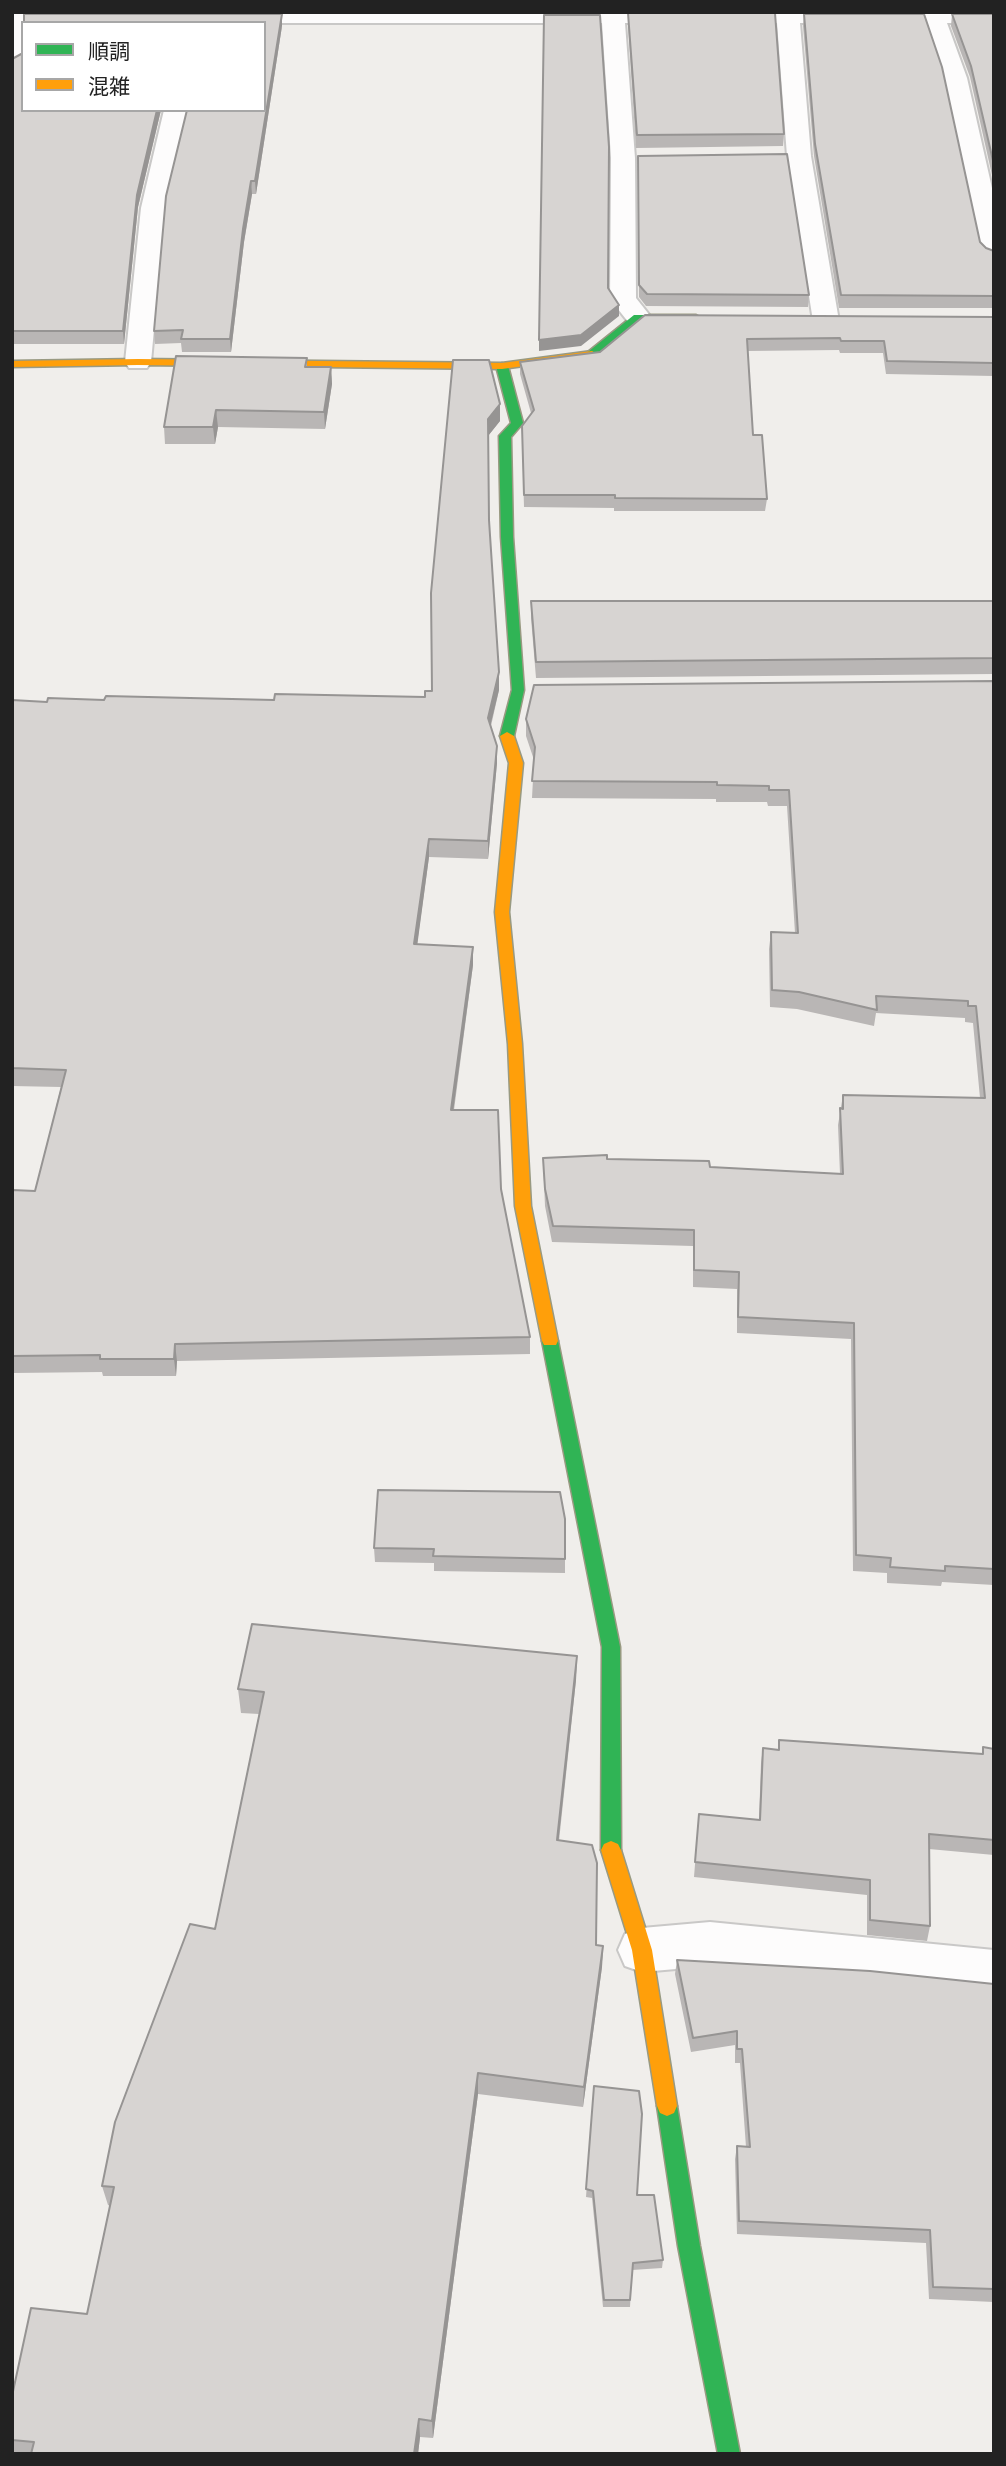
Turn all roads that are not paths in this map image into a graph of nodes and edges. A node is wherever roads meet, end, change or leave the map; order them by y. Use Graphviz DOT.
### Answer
graph roads {
  1 [pos="94,16"];
  2 [pos="212,16"];
  3 [pos="934,16"];
  4 [pos="994,16"];
  5 [pos="788,17"];
  6 [pos="613,18"];
  7 [pos="22,21"];
  8 [pos="21,25"];
  9 [pos="12,63"];
  10 [pos="176,112"];
  11 [pos="799,156"];
  12 [pos="772,157"];
  13 [pos="650,158"];
  14 [pos="623,159"];
  15 [pos="994,253"];
  16 [pos="638,317"];
  17 [pos="718,319"];
  18 [pos="826,321"];
  19 [pos="138,362"];
  20 [pos="12,364"];
  21 [pos="502,366"];
  22 [pos="642,1950"];
  23 [pos="994,1973"];
  24 [pos="729,2454"];
  1 -- 7 [label="street"];
  2 -- 6 [label="street"];
  3 -- 4 [label="street"];
  3 -- 5 [label="street"];
  3 -- 15 [label="street"];
  5 -- 6 [label="street"];
  5 -- 11 [label="street"];
  6 -- 14 [label="street"];
  8 -- 9 [label="street"];
  10 -- 19 [label="street"];
  11 -- 12 [label="street"];
  11 -- 18 [label="street"];
  13 -- 14 [label="street"];
  14 -- 16 [label="street"];
  16 -- 17 [label="street"];
  16 -- 21 [label="street"];
  19 -- 20 [label="street"];
  19 -- 21 [label="street"];
  21 -- 22 [label="street"];
  22 -- 23 [label="street"];
  22 -- 24 [label="street"];
}
